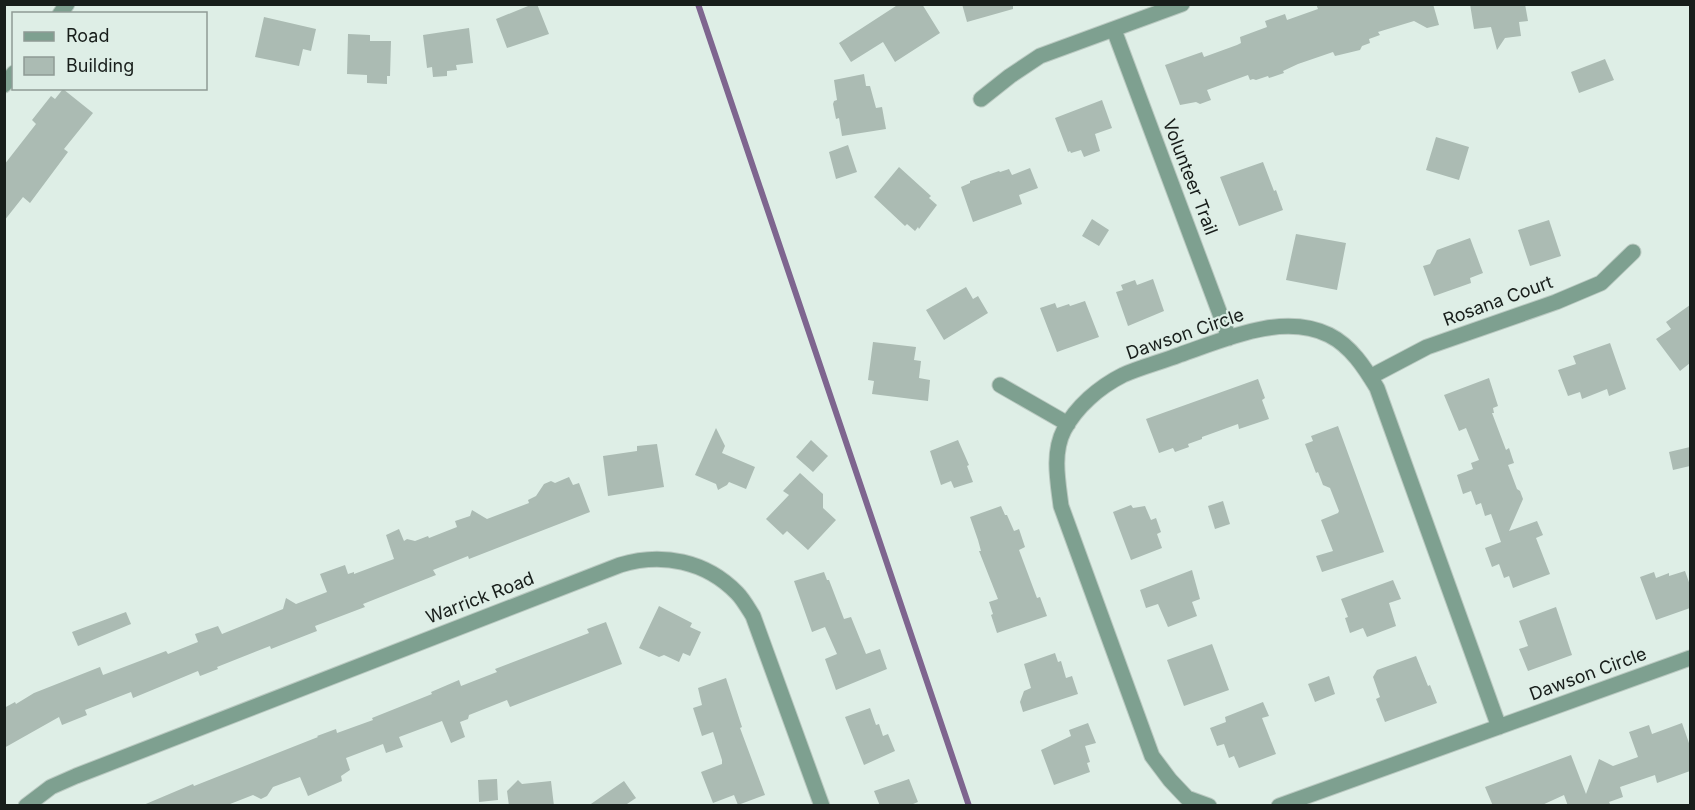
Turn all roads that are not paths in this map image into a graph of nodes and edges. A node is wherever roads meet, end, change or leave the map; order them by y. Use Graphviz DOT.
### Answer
graph roads {
  1 [pos="1182,4"];
  2 [pos="1114,30"];
  3 [pos="981,99"];
  4 [pos="1633,252"];
  5 [pos="1229,338"];
  6 [pos="1370,376"];
  7 [pos="1000,385"];
  8 [pos="1068,423"];
  9 [pos="1690,658"];
  10 [pos="1499,727"];
  11 [pos="1208,805"];
  12 [pos="26,806"];
  13 [pos="822,806"];
  14 [pos="1279,806"];
  1 -- 2 [label="street"];
  2 -- 3 [label="street"];
  2 -- 5 [label="street, Volunteer Trail"];
  4 -- 6 [label="street, Rosana Court"];
  5 -- 6 [label="street, Dawson Circle"];
  5 -- 8 [label="street, Dawson Circle"];
  6 -- 10 [label="street, Dawson Circle"];
  7 -- 8 [label="street"];
  8 -- 11 [label="street, Dawson Circle"];
  9 -- 10 [label="street, Dawson Circle"];
  10 -- 14 [label="street, Dawson Circle"];
  12 -- 13 [label="street, Warrick Road"];
}
